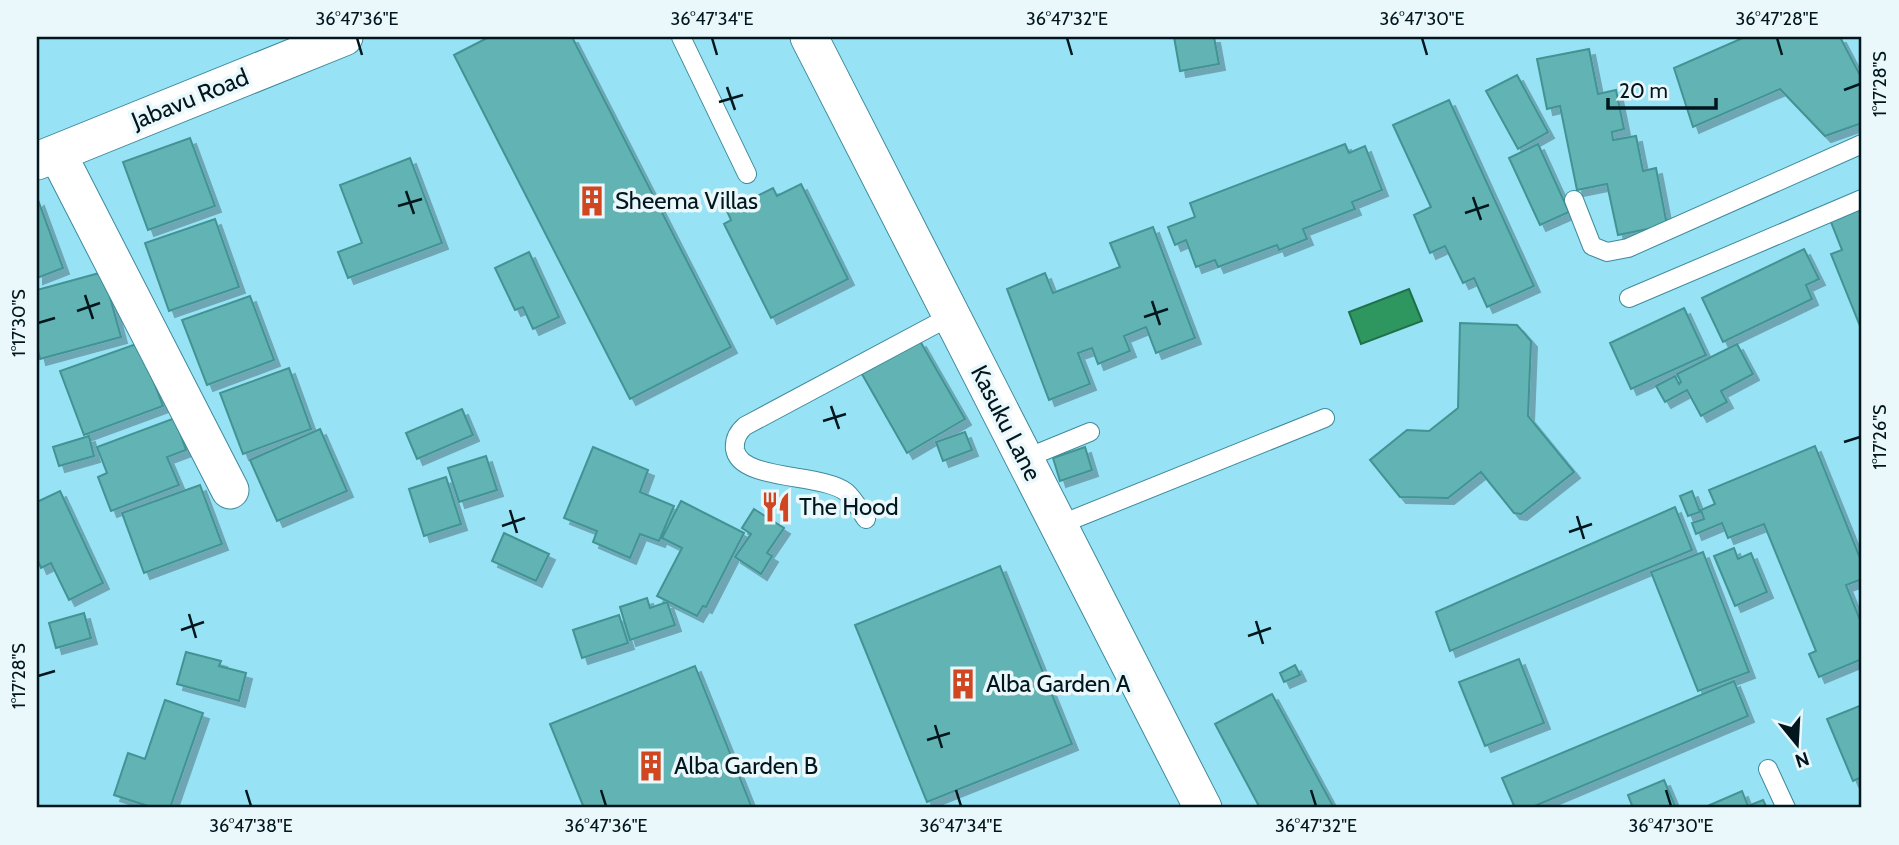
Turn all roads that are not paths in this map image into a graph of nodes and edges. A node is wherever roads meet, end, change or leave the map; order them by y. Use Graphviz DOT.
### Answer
graph roads {
  1 [pos="681,37"];
  2 [pos="809,37"];
  3 [pos="323,41"];
  4 [pos="1862,144"];
  5 [pos="47,157"];
  6 [pos="747,174"];
  7 [pos="1862,199"];
  8 [pos="1574,200"];
  9 [pos="1629,298"];
  10 [pos="951,316"];
  11 [pos="1325,418"];
  12 [pos="1090,432"];
  13 [pos="1024,459"];
  14 [pos="230,490"];
  15 [pos="866,519"];
  16 [pos="1059,525"];
  17 [pos="1768,769"];
  18 [pos="1203,808"];
  19 [pos="1786,808"];
  1 -- 6 [label="lane"];
  2 -- 10 [label="street, Kasuku Lane"];
  3 -- 5 [label="street, Jabavu Road"];
  4 -- 8 [label="lane"];
  5 -- 14 [label="street"];
  7 -- 9 [label="lane"];
  10 -- 13 [label="street, Kasuku Lane"];
  10 -- 15 [label="lane"];
  11 -- 16 [label="lane"];
  12 -- 13 [label="lane"];
  13 -- 16 [label="street, Kasuku Lane"];
  16 -- 18 [label="street, Kasuku Lane"];
  17 -- 19 [label="lane"];
}
